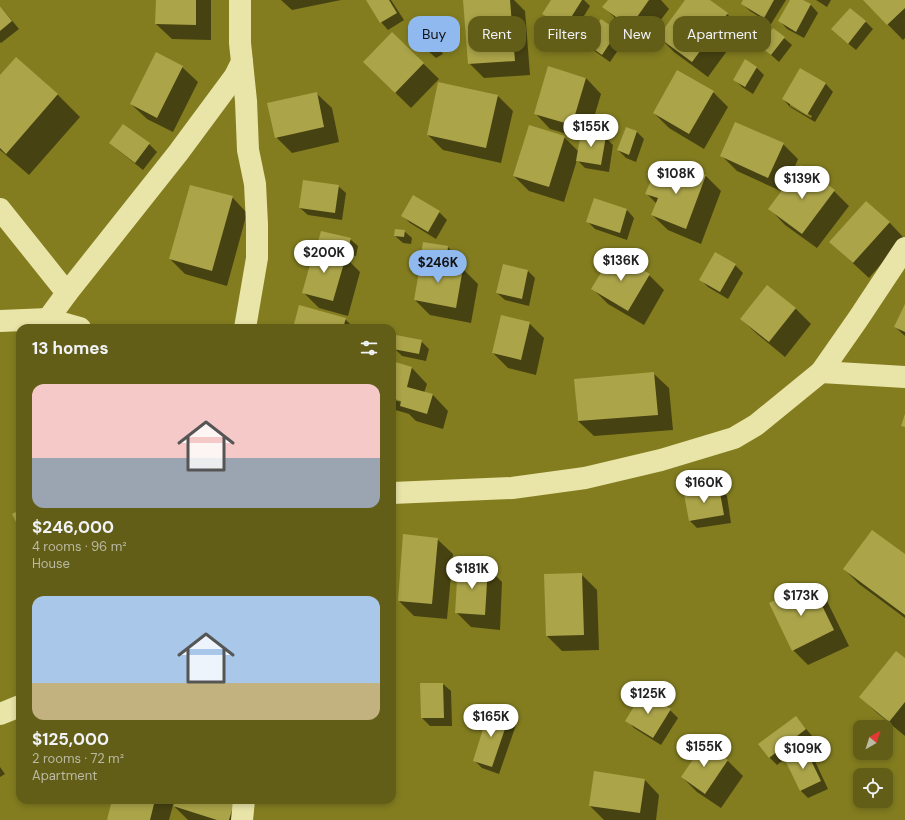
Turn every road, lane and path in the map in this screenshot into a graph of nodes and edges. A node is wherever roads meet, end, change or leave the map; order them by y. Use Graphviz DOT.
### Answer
graph roads {
  1 [pos="240,0"];
  2 [pos="242,62"];
  3 [pos="0,209"];
  4 [pos="905,248"];
  5 [pos="67,293"];
  6 [pos="48,319"];
  7 [pos="0,321"];
  8 [pos="66,324"];
  9 [pos="246,324"];
  10 [pos="821,372"];
  11 [pos="905,377"];
  12 [pos="396,493"];
  13 [pos="16,708"];
  14 [pos="0,714"];
  15 [pos="244,804"];
  16 [pos="242,820"];
  1 -- 2 [label="street"];
  2 -- 5 [label="street"];
  2 -- 9 [label="street"];
  3 -- 5 [label="street"];
  4 -- 10 [label="street"];
  5 -- 6 [label="street"];
  6 -- 7 [label="street"];
  6 -- 8 [label="street"];
  10 -- 11 [label="street"];
  10 -- 12 [label="street"];
  13 -- 14 [label="street"];
  15 -- 16 [label="street"];
}
